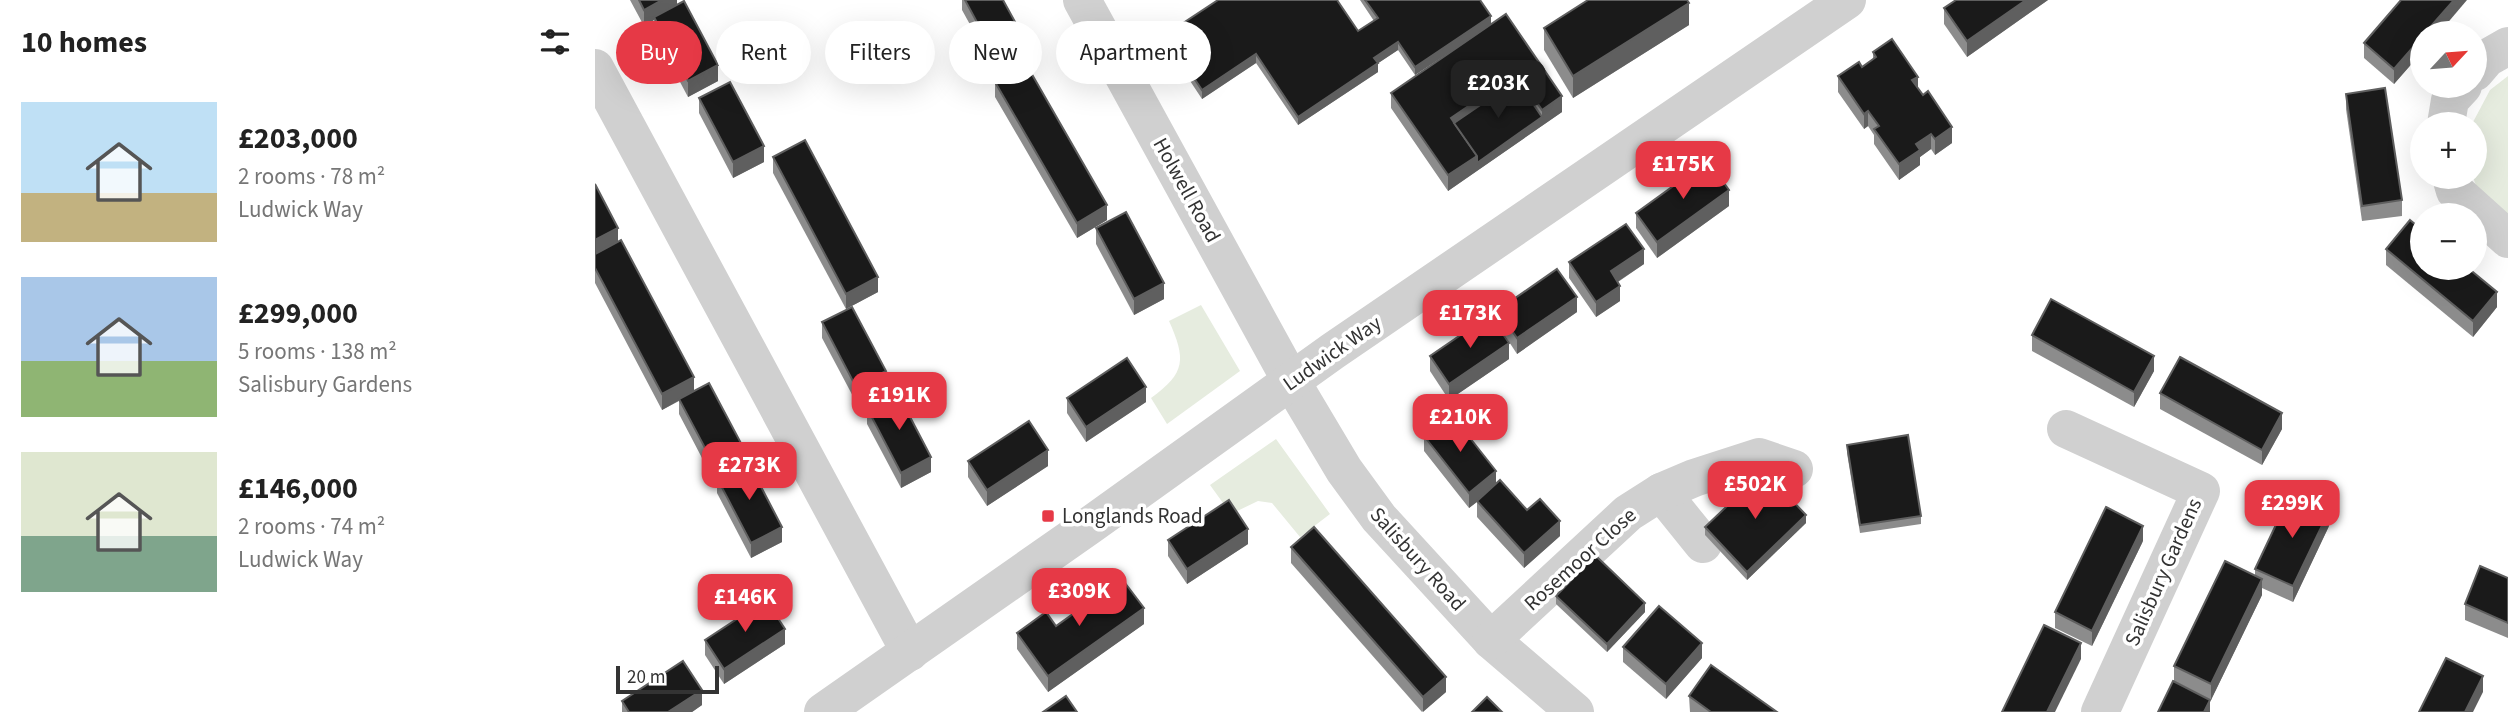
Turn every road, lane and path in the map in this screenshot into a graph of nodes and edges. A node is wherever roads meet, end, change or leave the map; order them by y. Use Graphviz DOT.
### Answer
graph roads {
  1 [pos="1082,0"];
  2 [pos="1847,0"];
  3 [pos="2508,46"];
  4 [pos="2487,58"];
  5 [pos="595,68"];
  6 [pos="2454,189"];
  7 [pos="2508,239"];
  8 [pos="1291,381"];
  9 [pos="2066,429"];
  10 [pos="1794,469"];
  11 [pos="1661,492"];
  12 [pos="1703,544"];
  13 [pos="1491,640"];
  14 [pos="910,652"];
  15 [pos="823,712"];
  16 [pos="1575,712"];
  17 [pos="2100,712"];
  1 -- 8 [label="street, Holwell Road"];
  2 -- 8 [label="street, Ludwick Way"];
  3 -- 4 [label="street"];
  5 -- 14 [label="street"];
  6 -- 7 [label="street"];
  8 -- 13 [label="street, Salisbury Road"];
  8 -- 14 [label="street, Ludwick Way"];
  9 -- 17 [label="street, Salisbury Gardens"];
  10 -- 11 [label="street, Rosemoor Close"];
  11 -- 12 [label="street"];
  11 -- 13 [label="street, Rosemoor Close"];
  13 -- 16 [label="street, Salisbury Road"];
  14 -- 15 [label="street, Ludwick Way"];
}
